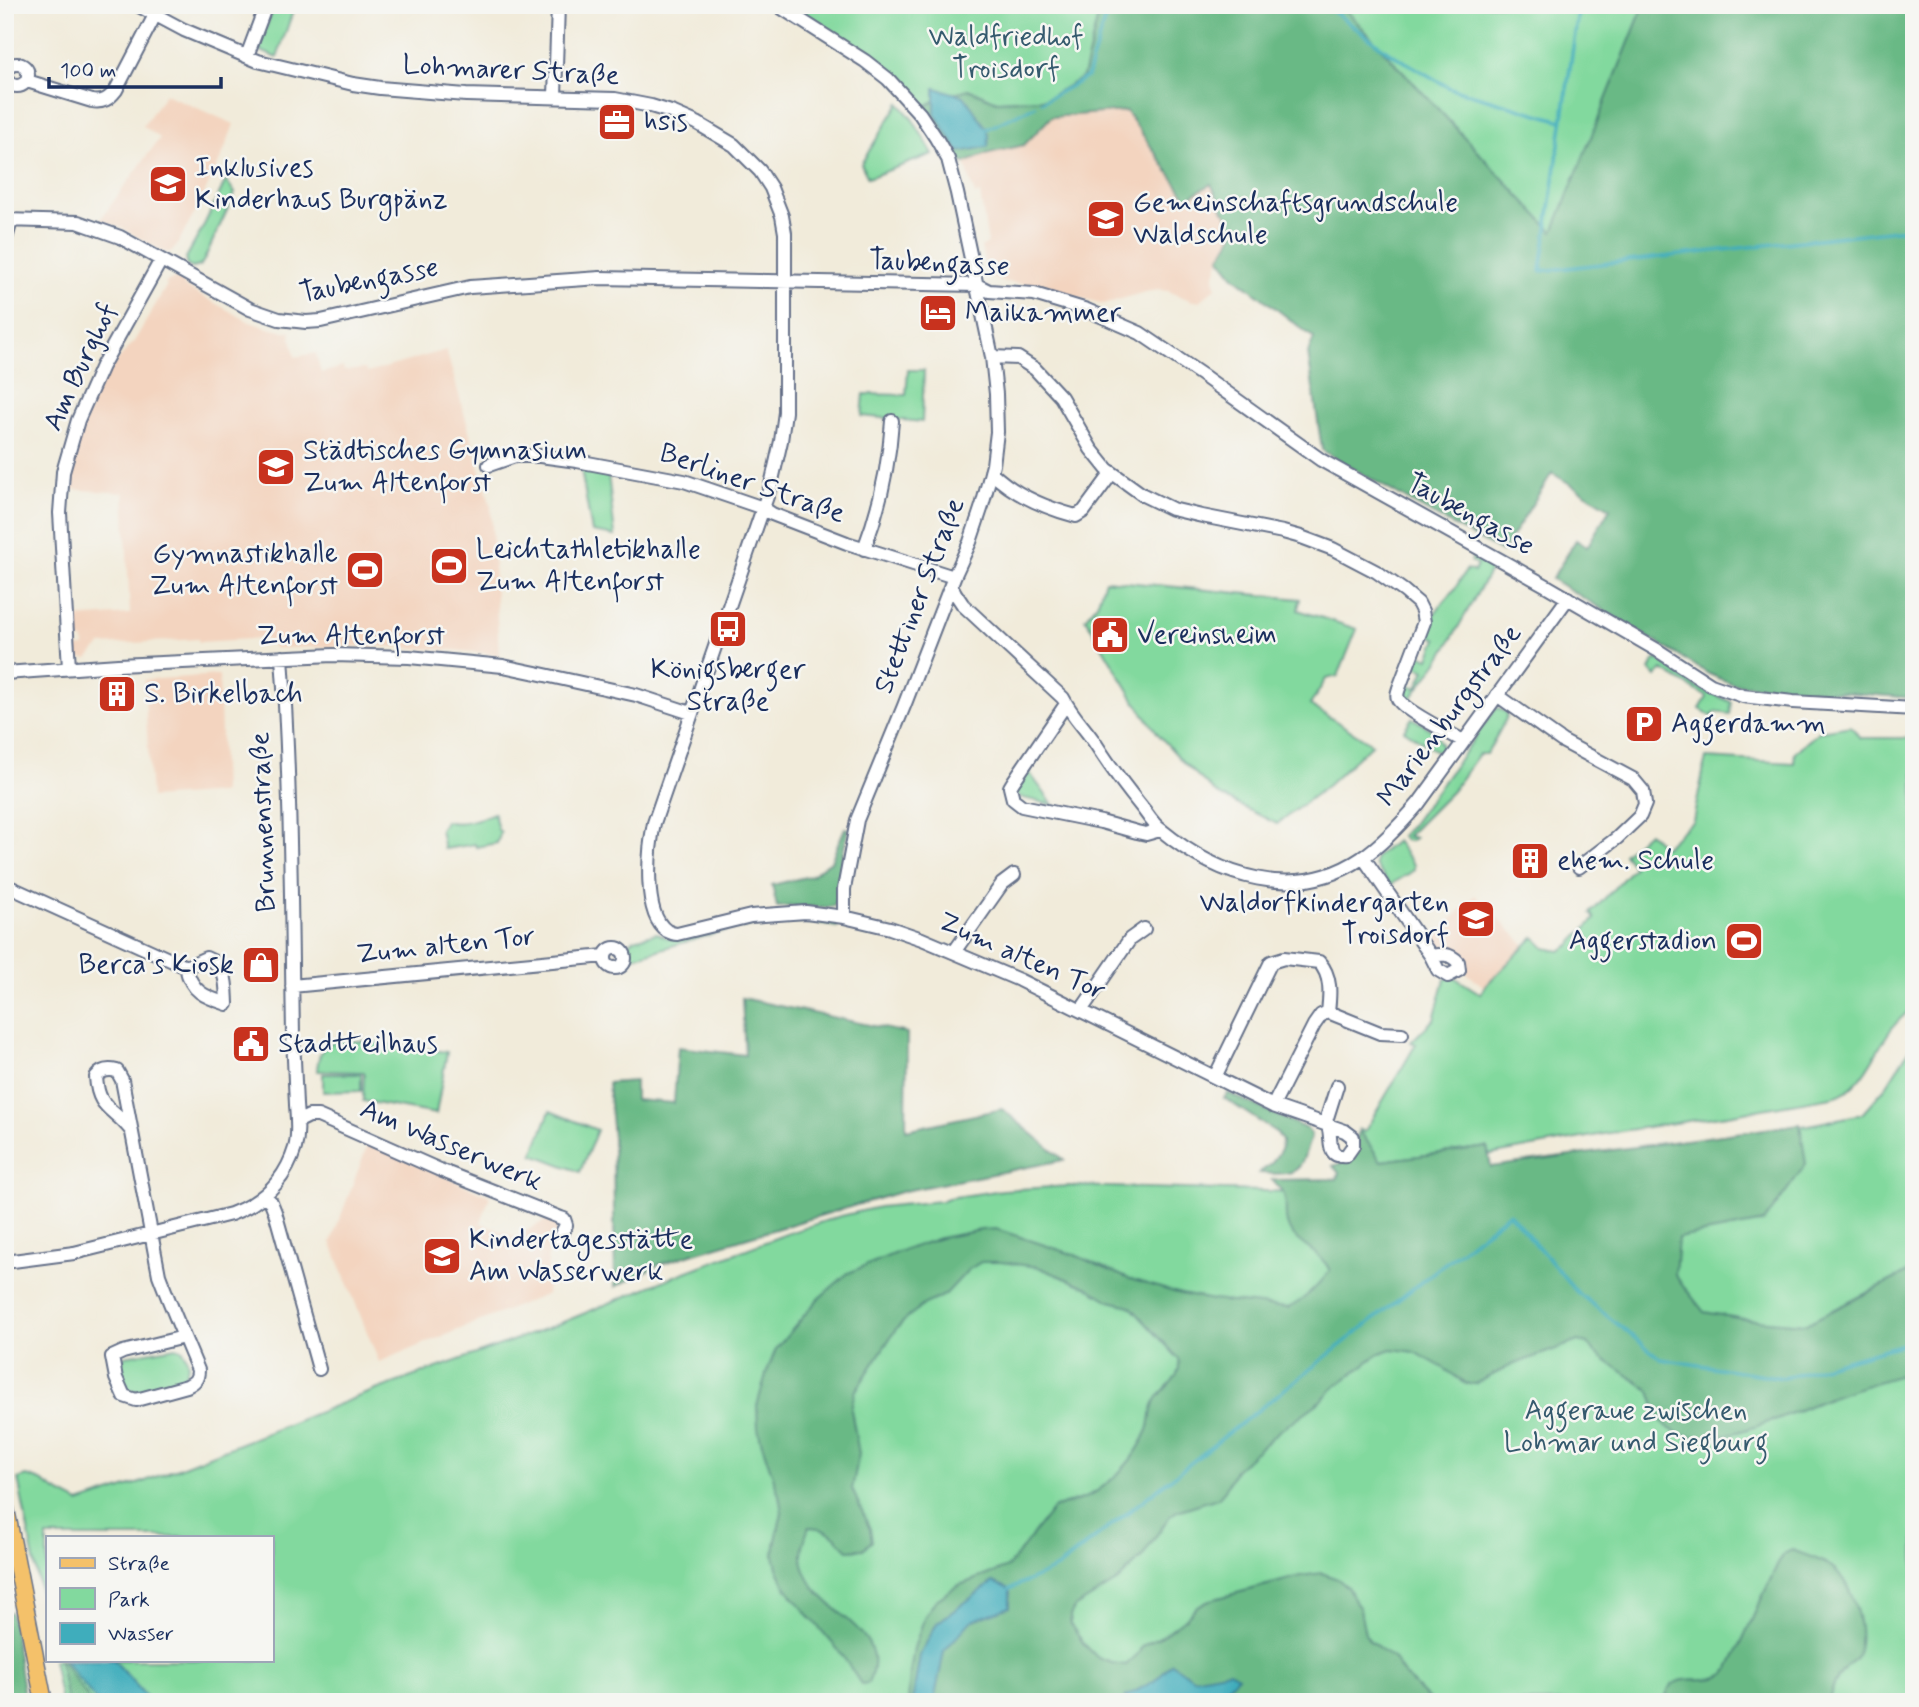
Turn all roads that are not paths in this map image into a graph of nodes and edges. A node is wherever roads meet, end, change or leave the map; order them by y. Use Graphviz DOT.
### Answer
graph roads {
  1 [pos="137,5"];
  2 [pos="266,5"];
  3 [pos="558,5"];
  4 [pos="777,5"];
  5 [pos="155,15"];
  6 [pos="247,56"];
  7 [pos="27,81"];
  8 [pos="555,96"];
  9 [pos="8,221"];
  10 [pos="5,242"];
  11 [pos="161,260"];
  12 [pos="785,282"];
  13 [pos="977,285"];
  14 [pos="992,357"];
  15 [pos="892,421"];
  16 [pos="489,466"];
  17 [pos="991,472"];
  18 [pos="1112,473"];
  19 [pos="763,508"];
  20 [pos="864,549"];
  21 [pos="952,581"];
  22 [pos="1568,598"];
  23 [pos="282,657"];
  24 [pos="69,668"];
  25 [pos="5,673"];
  26 [pos="1497,695"];
  27 [pos="1066,704"];
  28 [pos="1914,709"];
  29 [pos="691,713"];
  30 [pos="1464,741"];
  31 [pos="1160,830"];
  32 [pos="1363,858"];
  33 [pos="1579,867"];
  34 [pos="1014,875"];
  35 [pos="5,885"];
  36 [pos="844,917"];
  37 [pos="1143,929"];
  38 [pos="954,951"];
  39 [pos="605,956"];
  40 [pos="1431,956"];
  41 [pos="186,967"];
  42 [pos="292,986"];
  43 [pos="1082,1009"];
  44 [pos="1328,1012"];
  45 [pos="1402,1034"];
  46 [pos="1215,1077"];
  47 [pos="1336,1086"];
  48 [pos="1273,1106"];
  49 [pos="297,1122"];
  50 [pos="130,1129"];
  51 [pos="265,1196"];
  52 [pos="150,1234"];
  53 [pos="558,1240"];
  54 [pos="5,1262"];
  55 [pos="184,1337"];
  56 [pos="319,1369"];
  57 [pos="5,1504"];
  58 [pos="44,1702"];
  1 -- 5 [label="street, Lohmarer Straße"];
  2 -- 6 [label="street"];
  3 -- 8 [label="street"];
  4 -- 13 [label="street, Stettiner Straße"];
  5 -- 6 [label="street, Lohmarer Straße"];
  5 -- 7 [label="street"];
  6 -- 8 [label="street, Lohmarer Straße"];
  8 -- 12 [label="street, Lohmarer Straße"];
  9 -- 10 [label="street"];
  9 -- 11 [label="street, Taubengasse"];
  11 -- 12 [label="street, Taubengasse"];
  11 -- 24 [label="street, Am Burghof"];
  12 -- 13 [label="street, Taubengasse"];
  12 -- 19 [label="street"];
  13 -- 14 [label="street, Stettiner Straße"];
  13 -- 22 [label="street, Taubengasse"];
  14 -- 17 [label="street, Stettiner Straße"];
  14 -- 18 [label="street"];
  15 -- 20 [label="street"];
  16 -- 19 [label="street, Berliner Straße"];
  17 -- 18 [label="street"];
  17 -- 21 [label="street, Stettiner Straße"];
  18 -- 30 [label="street"];
  19 -- 20 [label="street, Berliner Straße"];
  19 -- 29 [label="street"];
  20 -- 21 [label="street, Berliner Straße"];
  21 -- 27 [label="street, Marienburgstraße"];
  21 -- 36 [label="street, Stettiner Straße"];
  22 -- 26 [label="street, Marienburgstraße"];
  22 -- 28 [label="street, Taubengasse"];
  23 -- 24 [label="street, Zum Altenforst"];
  23 -- 29 [label="street, Zum Altenforst"];
  23 -- 42 [label="street, Brunnenstraße"];
  24 -- 25 [label="street, Zum Altenforst"];
  26 -- 30 [label="street, Marienburgstraße"];
  26 -- 33 [label="street"];
  27 -- 31 [label="street, Marienburgstraße"];
  27 -- 31 [label="street"];
  29 -- 36 [label="street, Zum alten Tor"];
  30 -- 32 [label="street, Marienburgstraße"];
  31 -- 32 [label="street, Marienburgstraße"];
  32 -- 40 [label="street"];
  34 -- 38 [label="street"];
  35 -- 41 [label="street"];
  36 -- 38 [label="street, Zum alten Tor"];
  37 -- 43 [label="street"];
  38 -- 43 [label="street, Zum alten Tor"];
  39 -- 42 [label="street, Zum alten Tor"];
  42 -- 49 [label="street"];
  43 -- 46 [label="street, Zum alten Tor"];
  44 -- 45 [label="street"];
  44 -- 46 [label="street"];
  44 -- 48 [label="street"];
  46 -- 48 [label="street, Zum alten Tor"];
  47 -- 48 [label="street, Zum alten Tor"];
  49 -- 51 [label="street"];
  49 -- 53 [label="street, Am Wasserwerk"];
  50 -- 52 [label="street"];
  51 -- 52 [label="street"];
  51 -- 56 [label="street"];
  52 -- 54 [label="street"];
  52 -- 55 [label="street"];
  55 -- 55 [label="street"];
  57 -- 58 [label="main road"];
}
